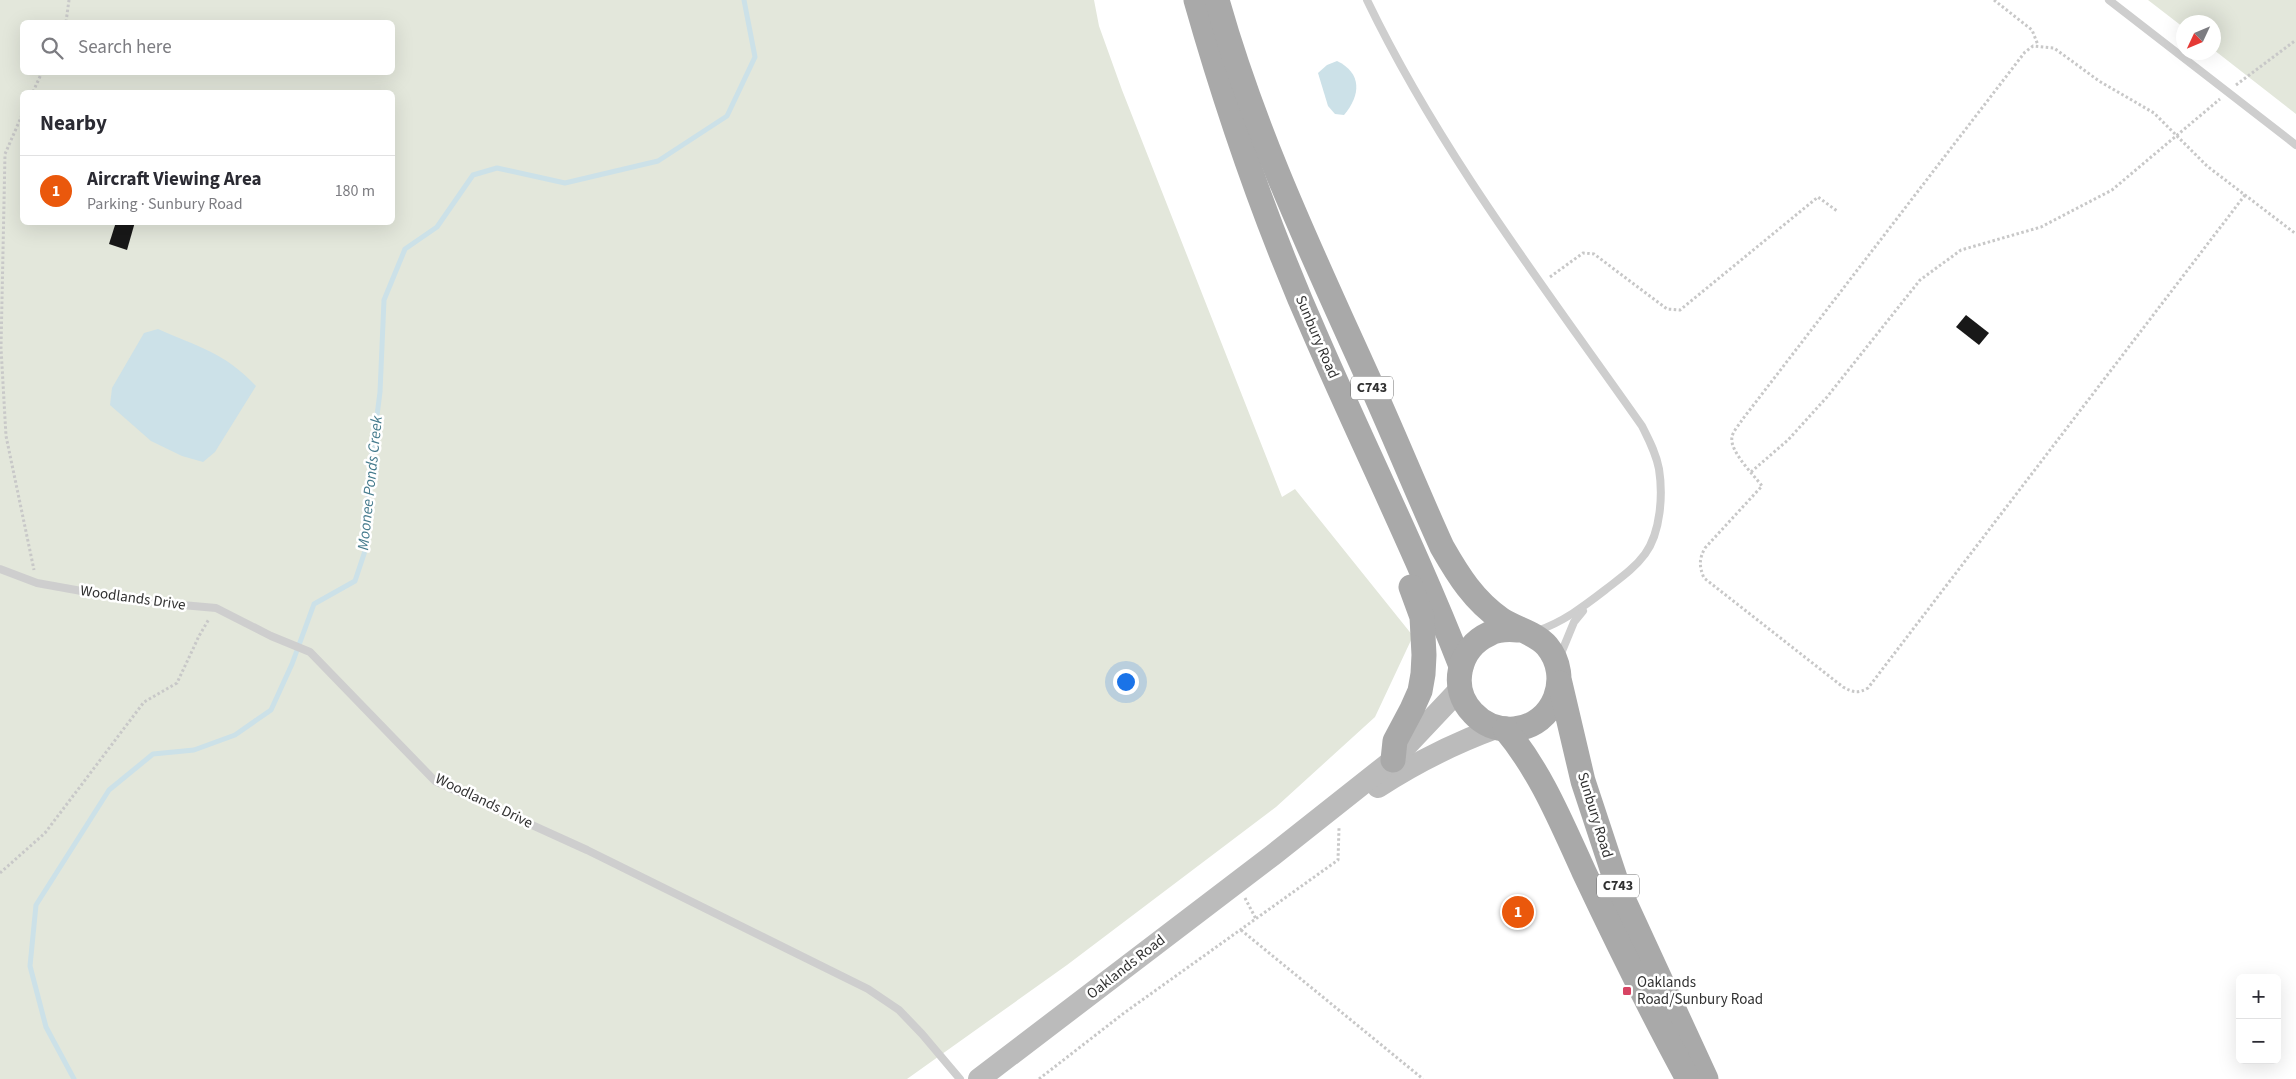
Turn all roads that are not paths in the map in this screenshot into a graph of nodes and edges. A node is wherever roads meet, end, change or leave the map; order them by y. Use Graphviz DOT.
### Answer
graph roads {
  1 [pos="1196,0"];
  2 [pos="1218,0"];
  3 [pos="1367,0"];
  4 [pos="2109,0"];
  5 [pos="2296,145"];
  6 [pos="1317,339"];
  7 [pos="0,568"];
  8 [pos="1587,605"];
  9 [pos="1524,632"];
  10 [pos="1559,673"];
  11 [pos="1460,677"];
  12 [pos="1500,729"];
  13 [pos="1397,766"];
  14 [pos="1273,855"];
  15 [pos="960,1079"];
  16 [pos="979,1079"];
  17 [pos="1688,1079"];
  18 [pos="1706,1079"];
  1 -- 6 [label="main road, Sunbury Road / C743"];
  2 -- 9 [label="main road, Sunbury Road / C743"];
  3 -- 8 [label="lane"];
  4 -- 5 [label="lane"];
  6 -- 11 [label="main road, Sunbury Road / C743"];
  6 -- 13 [label="main road"];
  7 -- 15 [label="lane, Woodlands Drive"];
  8 -- 9 [label="lane"];
  8 -- 10 [label="lane"];
  9 -- 10 [label="main road, C743"];
  9 -- 11 [label="main road"];
  10 -- 12 [label="main road"];
  10 -- 18 [label="main road, Sunbury Road / C743"];
  11 -- 12 [label="main road, C743"];
  11 -- 13 [label="main road, Oaklands Road"];
  12 -- 13 [label="main road, Oaklands Road"];
  12 -- 17 [label="main road, Sunbury Road / C743"];
  13 -- 14 [label="main road, Oaklands Road"];
  13 -- 14 [label="main road, Oaklands Road"];
  14 -- 16 [label="main road, Oaklands Road"];
}
